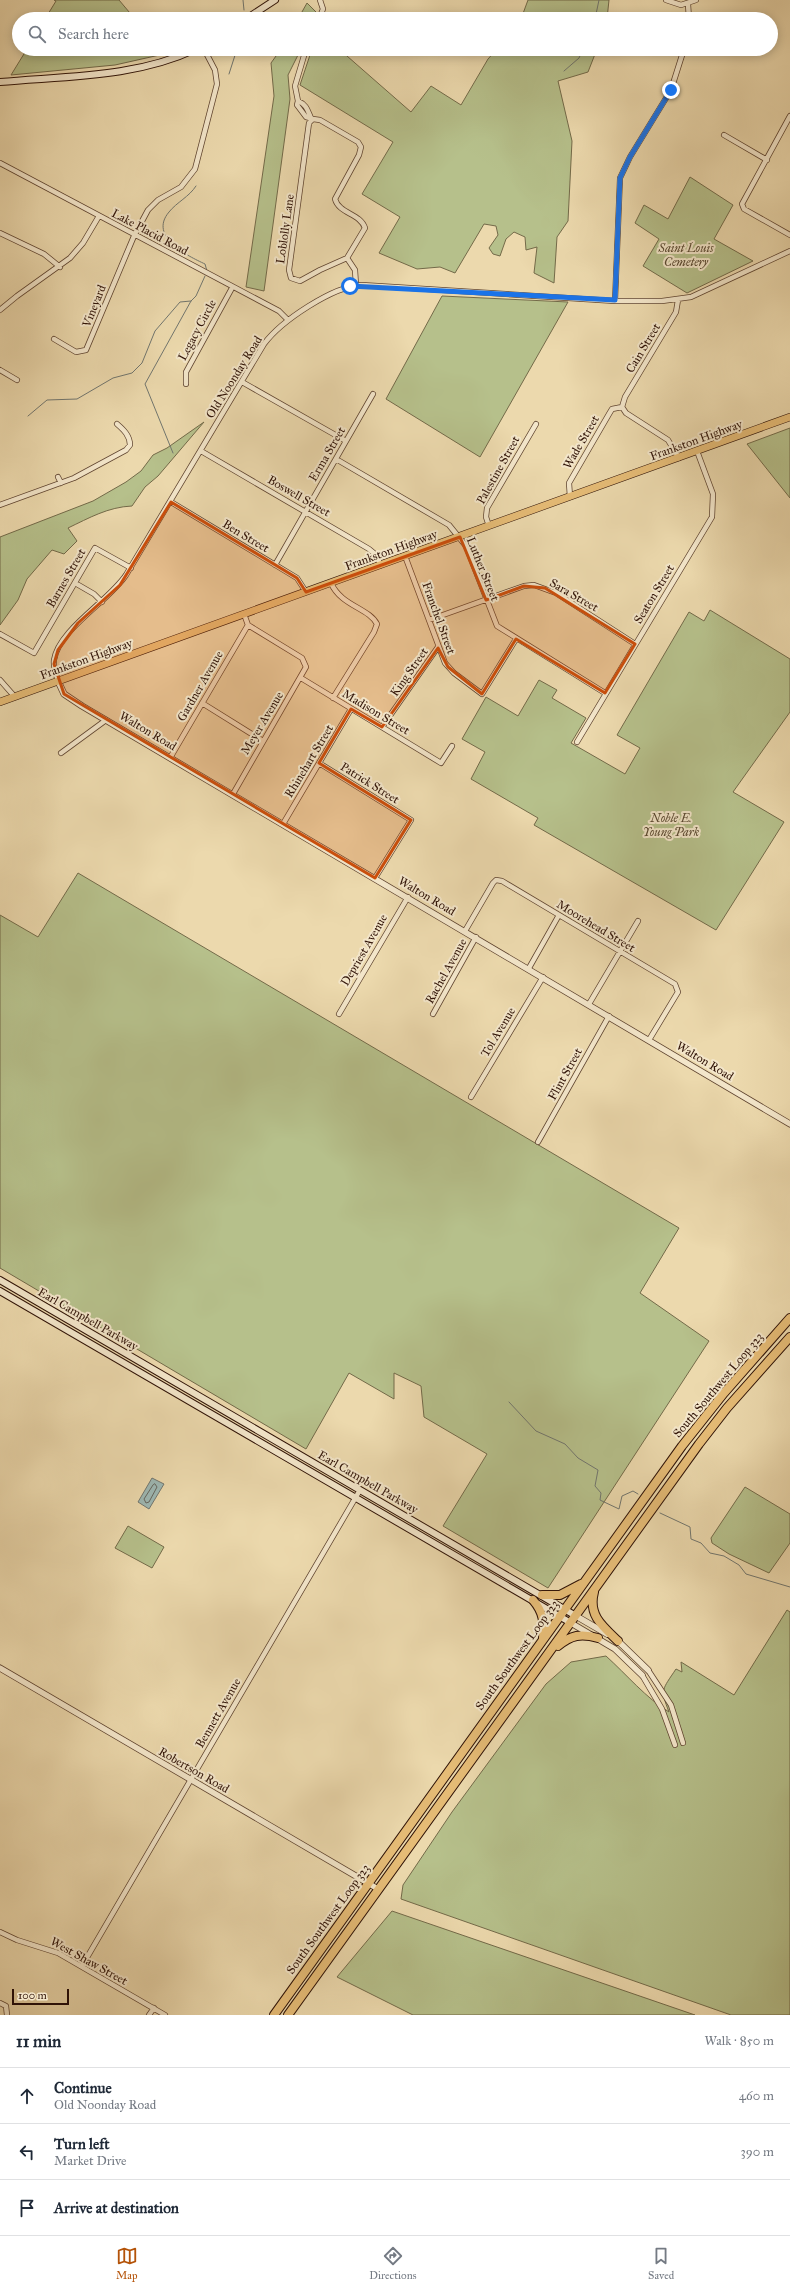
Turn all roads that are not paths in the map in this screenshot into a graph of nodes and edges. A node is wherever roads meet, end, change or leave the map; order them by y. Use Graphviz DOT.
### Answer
graph roads {
  1 [pos="274,0"];
  2 [pos="666,0"];
  3 [pos="696,0"];
  4 [pos="318,1"];
  5 [pos="688,4"];
  6 [pos="256,12"];
  7 [pos="322,12"];
  8 [pos="689,12"];
  9 [pos="179,56"];
  10 [pos="208,56"];
  11 [pos="304,56"];
  12 [pos="682,56"];
  13 [pos="0,82"];
  14 [pos="789,118"];
  15 [pos="311,119"];
  16 [pos="724,135"];
  17 [pos="767,160"];
  18 [pos="0,163"];
  19 [pos="99,216"];
  20 [pos="0,233"];
  21 [pos="134,236"];
  22 [pos="790,236"];
  23 [pos="790,252"];
  24 [pos="347,258"];
  25 [pos="60,267"];
  26 [pos="356,285"];
  27 [pos="232,288"];
  28 [pos="615,300"];
  29 [pos="678,300"];
  30 [pos="1,308"];
  31 [pos="288,320"];
  32 [pos="54,339"];
  33 [pos="0,370"];
  34 [pos="17,380"];
  35 [pos="242,382"];
  36 [pos="186,384"];
  37 [pos="373,394"];
  38 [pos="622,407"];
  39 [pos="790,417"];
  40 [pos="117,424"];
  41 [pos="536,424"];
  42 [pos="346,441"];
  43 [pos="201,451"];
  44 [pos="697,451"];
  45 [pos="336,458"];
  46 [pos="679,458"];
  47 [pos="58,477"];
  48 [pos="61,483"];
  49 [pos="570,497"];
  50 [pos="171,502"];
  51 [pos="0,505"];
  52 [pos="305,512"];
  53 [pos="488,526"];
  54 [pos="460,537"];
  55 [pos="405,556"];
  56 [pos="275,565"];
  57 [pos="381,565"];
  58 [pos="131,568"];
  59 [pos="75,583"];
  60 [pos="331,583"];
  61 [pos="306,592"];
  62 [pos="486,600"];
  63 [pos="102,602"];
  64 [pos="244,614"];
  65 [pos="429,620"];
  66 [pos="248,625"];
  67 [pos="0,634"];
  68 [pos="516,639"];
  69 [pos="635,644"];
  70 [pos="438,647"];
  71 [pos="301,678"];
  72 [pos="0,680"];
  73 [pos="58,681"];
  74 [pos="605,693"];
  75 [pos="15,697"];
  76 [pos="333,698"];
  77 [pos="0,702"];
  78 [pos="202,703"];
  79 [pos="351,709"];
  80 [pos="106,720"];
  81 [pos="382,727"];
  82 [pos="263,741"];
  83 [pos="577,742"];
  84 [pos="452,746"];
  85 [pos="61,753"];
  86 [pos="170,758"];
  87 [pos="319,763"];
  88 [pos="233,794"];
  89 [pos="283,824"];
  90 [pos="375,878"];
  91 [pos="408,897"];
  92 [pos="559,915"];
  93 [pos="638,921"];
  94 [pos="465,931"];
  95 [pos="476,937"];
  96 [pos="620,952"];
  97 [pos="529,968"];
  98 [pos="543,977"];
  99 [pos="589,1004"];
  100 [pos="339,1014"];
  101 [pos="434,1014"];
  102 [pos="609,1016"];
  103 [pos="649,1040"];
  104 [pos="470,1097"];
  105 [pos="790,1124"];
  106 [pos="538,1142"];
  107 [pos="0,1280"];
  108 [pos="0,1291"];
  109 [pos="790,1318"];
  110 [pos="790,1337"];
  111 [pos="115,1347"];
  112 [pos="110,1355"];
  113 [pos="682,1446"];
  114 [pos="680,1470"];
  115 [pos="360,1490"];
  116 [pos="356,1498"];
  117 [pos="585,1582"];
  118 [pos="596,1586"];
  119 [pos="542,1595"];
  120 [pos="533,1600"];
  121 [pos="563,1613"];
  122 [pos="573,1619"];
  123 [pos="598,1638"];
  124 [pos="542,1639"];
  125 [pos="618,1641"];
  126 [pos="548,1654"];
  127 [pos="0,1668"];
  128 [pos="648,1670"];
  129 [pos="642,1675"];
  130 [pos="683,1743"];
  131 [pos="675,1745"];
  132 [pos="190,1780"];
  133 [pos="368,1884"];
  134 [pos="378,1889"];
  135 [pos="0,1932"];
  136 [pos="82,1966"];
  137 [pos="0,2003"];
  138 [pos="154,2008"];
  139 [pos="7,2014"];
  140 [pos="149,2015"];
  141 [pos="165,2015"];
  142 [pos="274,2015"];
  143 [pos="288,2015"];
  1 -- 6 [label="main road"];
  2 -- 5 [label="street"];
  3 -- 5 [label="street"];
  4 -- 7 [label="street"];
  5 -- 8 [label="street"];
  9 -- 13 [label="main road"];
  10 -- 21 [label="street"];
  11 -- 15 [label="street"];
  12 -- 28 [label="street"];
  14 -- 17 [label="street"];
  15 -- 24 [label="street"];
  15 -- 24 [label="street, Loblolly Lane"];
  16 -- 17 [label="street"];
  17 -- 22 [label="street"];
  18 -- 19 [label="street, Lake Placid Road"];
  19 -- 21 [label="street, Lake Placid Road"];
  19 -- 25 [label="street"];
  20 -- 25 [label="street"];
  21 -- 27 [label="street, Lake Placid Road"];
  21 -- 32 [label="street, Vineyard"];
  23 -- 29 [label="street, Old Noonday Road"];
  24 -- 26 [label="street"];
  25 -- 30 [label="street"];
  26 -- 28 [label="street, Old Noonday Road"];
  26 -- 31 [label="street, Old Noonday Road"];
  27 -- 31 [label="street, Lake Placid Road"];
  27 -- 36 [label="street, Legacy Circle"];
  28 -- 29 [label="street, Old Noonday Road"];
  29 -- 38 [label="street, Cain Street"];
  31 -- 35 [label="street, Old Noonday Road"];
  33 -- 34 [label="street"];
  35 -- 42 [label="street"];
  35 -- 43 [label="street, Old Noonday Road"];
  37 -- 42 [label="street, Erma Street"];
  38 -- 46 [label="street"];
  38 -- 49 [label="street, Wade Street"];
  39 -- 44 [label="main road, Frankston Highway"];
  40 -- 48 [label="street"];
  41 -- 53 [label="street, Palestine Street"];
  42 -- 45 [label="street, Erma Street"];
  43 -- 50 [label="street, Old Noonday Road"];
  43 -- 52 [label="street, Boswell Street"];
  44 -- 46 [label="main road, Frankston Highway"];
  44 -- 69 [label="street, Seaton Street"];
  45 -- 52 [label="street, Erma Street"];
  45 -- 54 [label="street, Luther Street"];
  46 -- 49 [label="main road, Frankston Highway"];
  47 -- 48 [label="street"];
  48 -- 51 [label="street"];
  49 -- 53 [label="main road, Frankston Highway"];
  50 -- 56 [label="street, Ben Street"];
  50 -- 58 [label="street, Old Noonday Road"];
  52 -- 56 [label="street, Erma Street"];
  52 -- 57 [label="street, Boswell Street"];
  53 -- 54 [label="main road, Frankston Highway"];
  54 -- 55 [label="main road, Frankston Highway"];
  54 -- 62 [label="street, Luther Street"];
  55 -- 57 [label="main road, Frankston Highway"];
  55 -- 65 [label="street, Franchel Street"];
  56 -- 61 [label="street, Ben Street"];
  57 -- 60 [label="main road, Frankston Highway"];
  58 -- 59 [label="street, Barnes Street"];
  58 -- 63 [label="street, Old Noonday Road"];
  59 -- 63 [label="street"];
  59 -- 67 [label="street, Barnes Street"];
  60 -- 61 [label="main road, Frankston Highway"];
  60 -- 76 [label="street"];
  61 -- 64 [label="main road, Frankston Highway"];
  62 -- 65 [label="street, Sara Street"];
  62 -- 68 [label="street, Luther Street"];
  62 -- 69 [label="street, Sara Street"];
  63 -- 73 [label="street, Old Noonday Road"];
  64 -- 66 [label="street"];
  64 -- 73 [label="main road, Frankston Highway"];
  65 -- 70 [label="street, Franchel Street"];
  66 -- 71 [label="street, Meyer Avenue"];
  66 -- 78 [label="street, Gardner Avenue"];
  68 -- 70 [label="street, Franchel Street"];
  68 -- 74 [label="street, Luther Street"];
  69 -- 74 [label="street, Seaton Street"];
  70 -- 81 [label="street, King Street"];
  71 -- 76 [label="street, Madison Street"];
  71 -- 82 [label="street, Meyer Avenue"];
  72 -- 75 [label="street"];
  73 -- 75 [label="main road, Frankston Highway"];
  73 -- 80 [label="street, Walton Road"];
  74 -- 83 [label="street, Seaton Street"];
  75 -- 77 [label="main road, Frankston Highway"];
  76 -- 79 [label="street, Madison Street"];
  78 -- 82 [label="street"];
  78 -- 86 [label="street, Gardner Avenue"];
  79 -- 81 [label="street, Madison Street"];
  79 -- 87 [label="street, Rhinehart Street"];
  80 -- 85 [label="street"];
  80 -- 86 [label="street, Walton Road"];
  81 -- 84 [label="street, Madison Street"];
  82 -- 88 [label="street, Meyer Avenue"];
  86 -- 88 [label="street, Walton Road"];
  87 -- 89 [label="street, Rhinehart Street"];
  87 -- 90 [label="street, Patrick Street"];
  88 -- 89 [label="street, Walton Road"];
  89 -- 90 [label="street, Walton Road"];
  90 -- 91 [label="street, Walton Road"];
  91 -- 94 [label="street, Walton Road"];
  91 -- 100 [label="street, Depriest Avenue"];
  92 -- 94 [label="street, Moorehead Street"];
  92 -- 96 [label="street, Moorehead Street"];
  92 -- 97 [label="street"];
  93 -- 96 [label="street"];
  94 -- 95 [label="street, Walton Road"];
  95 -- 97 [label="street, Walton Road"];
  95 -- 101 [label="street, Rachel Avenue"];
  96 -- 99 [label="street"];
  96 -- 103 [label="street, Moorehead Street"];
  97 -- 98 [label="street, Walton Road"];
  98 -- 99 [label="street, Walton Road"];
  98 -- 104 [label="street, Tol Avenue"];
  99 -- 102 [label="street, Walton Road"];
  102 -- 103 [label="street, Walton Road"];
  102 -- 106 [label="street, Flint Street"];
  103 -- 105 [label="street, Walton Road"];
  107 -- 111 [label="main road, Earl Campbell Parkway"];
  108 -- 112 [label="main road, Earl Campbell Parkway"];
  109 -- 113 [label="highway, South Southwest Loop 323"];
  110 -- 114 [label="highway, South Southwest Loop 323"];
  111 -- 112 [label="main road"];
  111 -- 115 [label="main road, Earl Campbell Parkway"];
  112 -- 116 [label="main road, Earl Campbell Parkway"];
  113 -- 114 [label="highway"];
  113 -- 117 [label="highway, South Southwest Loop 323"];
  114 -- 118 [label="highway, South Southwest Loop 323"];
  115 -- 116 [label="street, Bennett Avenue"];
  115 -- 119 [label="main road, Earl Campbell Parkway"];
  116 -- 120 [label="main road, Earl Campbell Parkway"];
  116 -- 132 [label="street, Bennett Avenue"];
  117 -- 119 [label="highway"];
  117 -- 121 [label="highway, South Southwest Loop 323"];
  118 -- 122 [label="highway, South Southwest Loop 323"];
  118 -- 125 [label="highway"];
  119 -- 121 [label="main road, Earl Campbell Parkway"];
  120 -- 121 [label="main road, Earl Campbell Parkway"];
  120 -- 124 [label="highway"];
  121 -- 122 [label="main road, Earl Campbell Parkway"];
  121 -- 124 [label="highway, South Southwest Loop 323"];
  122 -- 123 [label="street, Earl Campbell Parkway"];
  122 -- 125 [label="street, Earl Campbell Parkway"];
  122 -- 126 [label="highway, South Southwest Loop 323"];
  123 -- 126 [label="highway"];
  123 -- 129 [label="street, Earl Campbell Parkway"];
  124 -- 133 [label="highway, South Southwest Loop 323"];
  125 -- 128 [label="street, Earl Campbell Parkway"];
  126 -- 134 [label="highway, South Southwest Loop 323"];
  127 -- 132 [label="street, Robertson Road"];
  128 -- 130 [label="street, Earl Campbell Parkway"];
  129 -- 131 [label="street, Earl Campbell Parkway"];
  132 -- 133 [label="street, Robertson Road"];
  132 -- 136 [label="street, Bennett Avenue"];
  133 -- 134 [label="street, Robertson Road"];
  133 -- 142 [label="highway, South Southwest Loop 323"];
  134 -- 143 [label="highway, South Southwest Loop 323"];
  135 -- 136 [label="street, West Shaw Street"];
  136 -- 138 [label="street, West Shaw Street"];
  137 -- 139 [label="street"];
  138 -- 140 [label="street"];
  138 -- 141 [label="street, West Shaw Street"];
}
